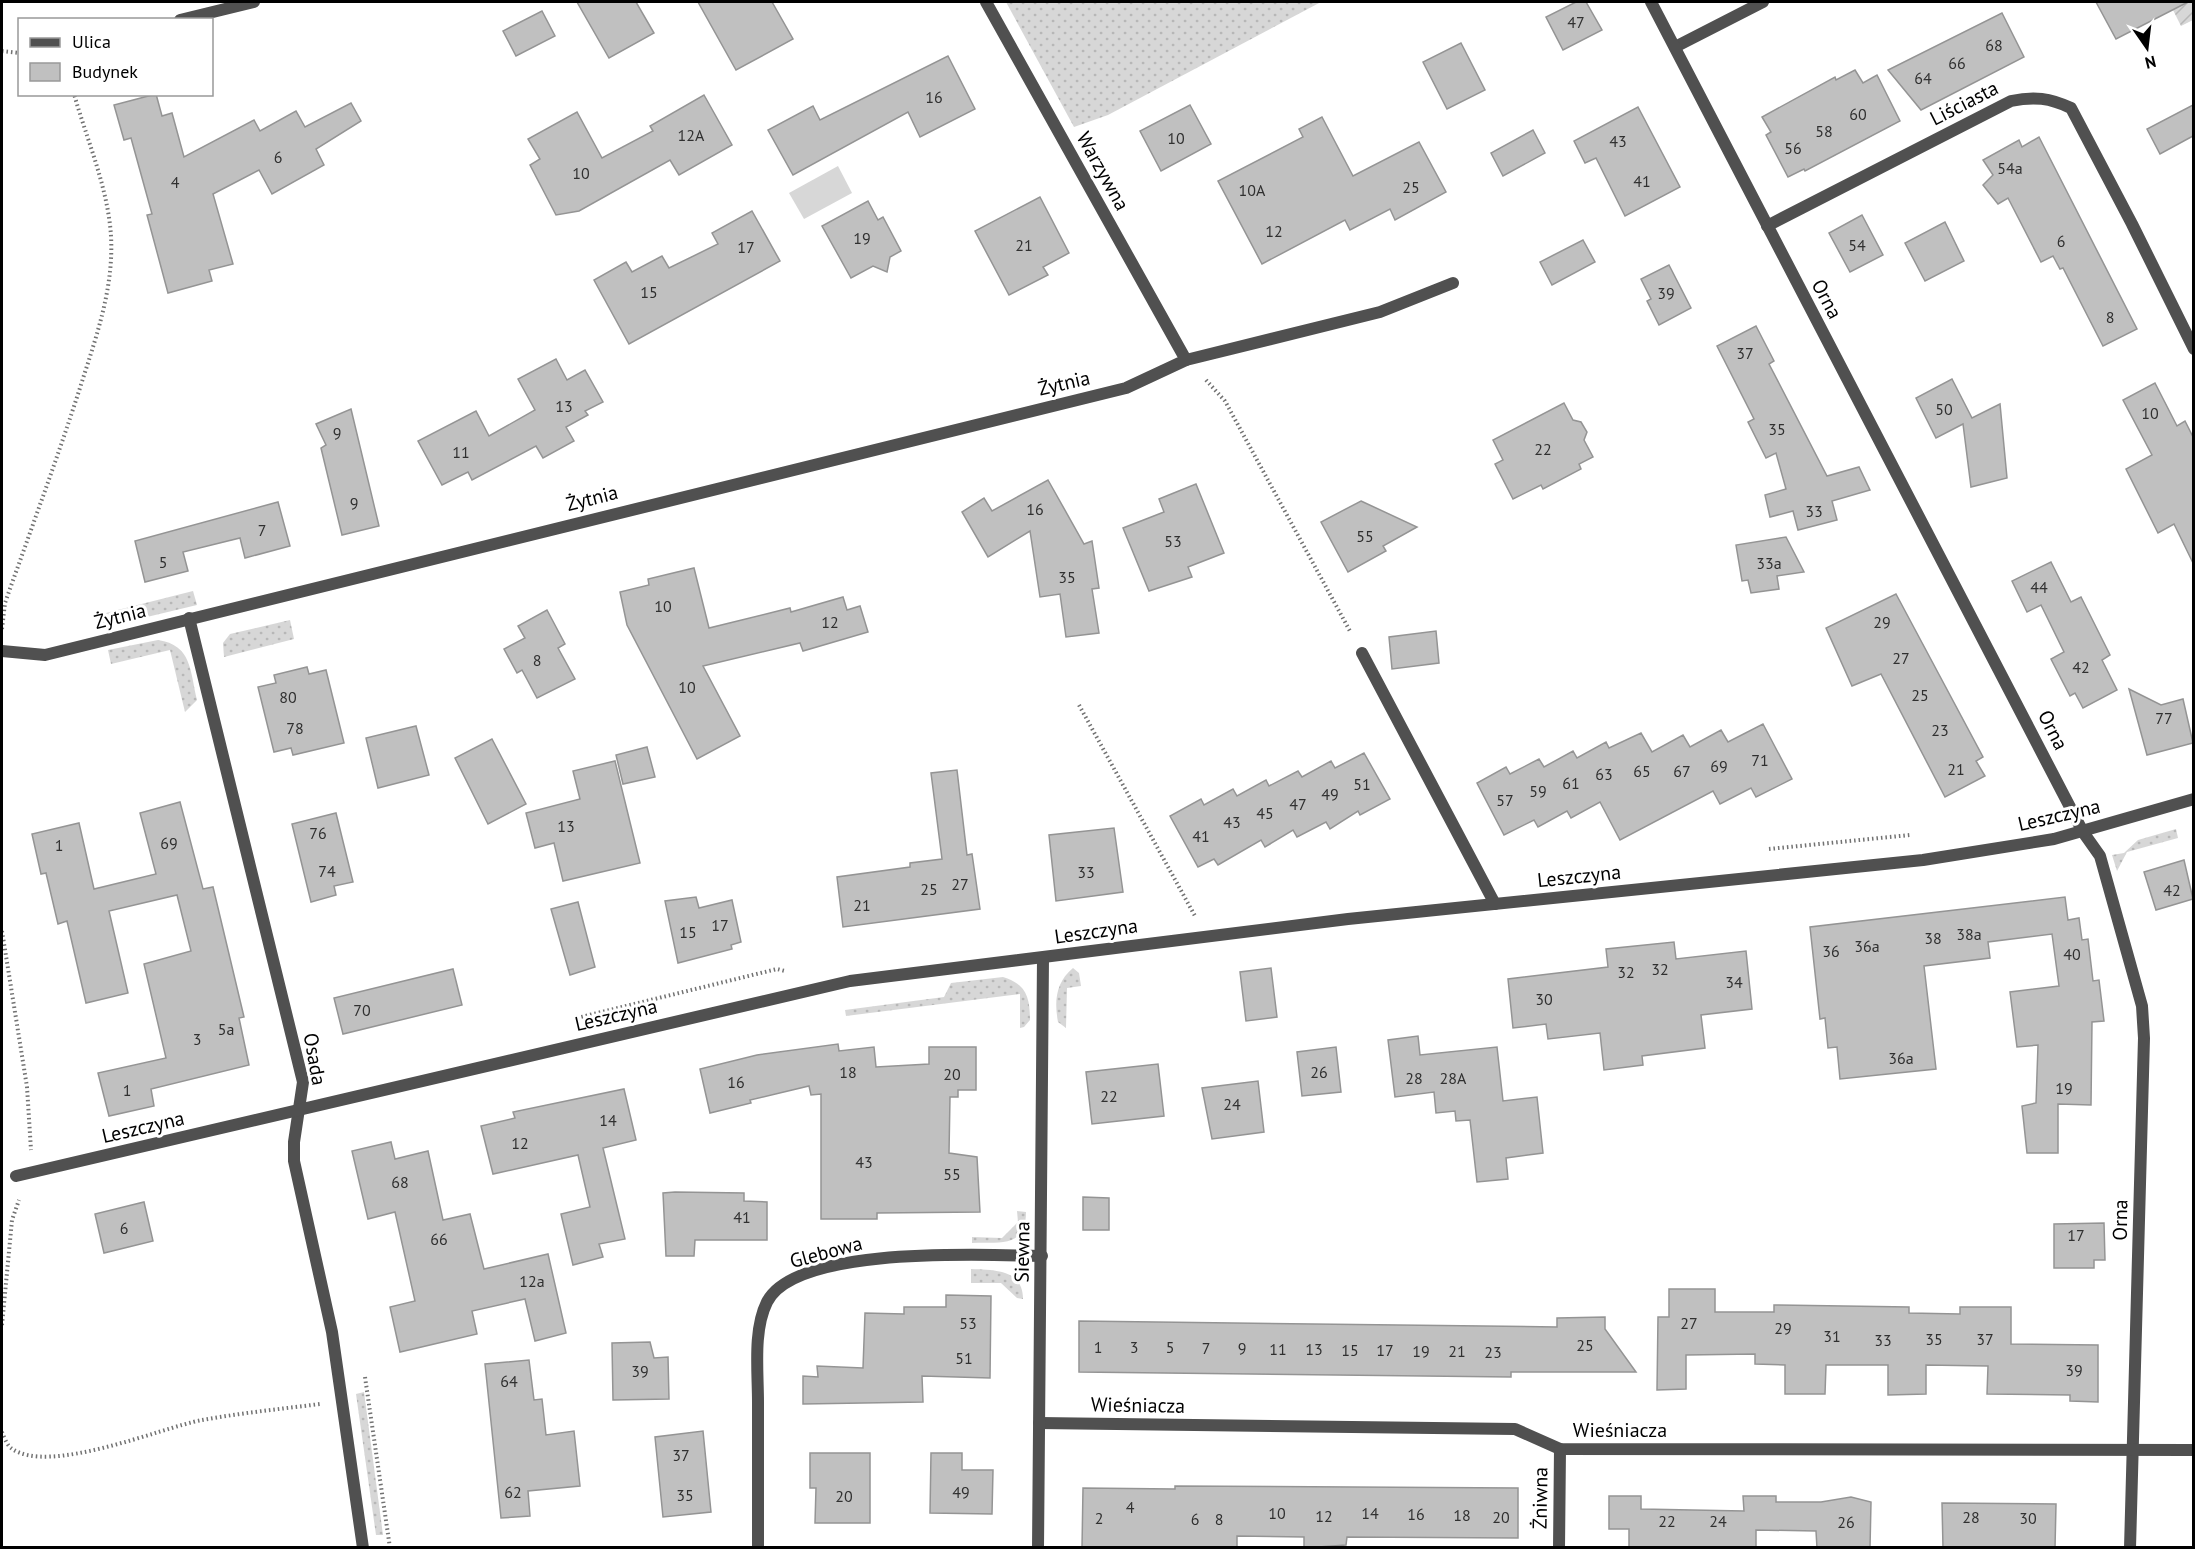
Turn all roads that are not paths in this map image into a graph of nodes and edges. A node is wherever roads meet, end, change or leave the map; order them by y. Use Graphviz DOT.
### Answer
graph roads {
  1 [pos="254,2"];
  2 [pos="986,2"];
  3 [pos="1651,2"];
  4 [pos="1764,2"];
  5 [pos="188,18"];
  6 [pos="1675,47"];
  7 [pos="1767,226"];
  8 [pos="1453,283"];
  9 [pos="2193,348"];
  10 [pos="1186,360"];
  11 [pos="189,618"];
  12 [pos="2,651"];
  13 [pos="1362,653"];
  14 [pos="2193,799"];
  15 [pos="2083,832"];
  16 [pos="1495,904"];
  17 [pos="1043,958"];
  18 [pos="301,1110"];
  19 [pos="15,1176"];
  20 [pos="1042,1256"];
  21 [pos="1039,1423"];
  22 [pos="1560,1449"];
  23 [pos="2193,1450"];
  24 [pos="2132,1452"];
  25 [pos="363,1548"];
  26 [pos="758,1548"];
  27 [pos="1038,1548"];
  28 [pos="1559,1548"];
  29 [pos="2130,1548"];
  1 -- 5 [label="street"];
  2 -- 10 [label="street, Warzywna"];
  3 -- 6 [label="street, Orna"];
  4 -- 6 [label="street"];
  6 -- 7 [label="street, Orna"];
  7 -- 9 [label="street, Liściasta"];
  7 -- 15 [label="street, Orna"];
  8 -- 10 [label="street, Żytnia"];
  10 -- 11 [label="street, Żytnia"];
  11 -- 12 [label="street, Żytnia"];
  11 -- 18 [label="street, Osada"];
  13 -- 16 [label="street"];
  14 -- 15 [label="street, Leszczyna"];
  15 -- 16 [label="street, Leszczyna"];
  15 -- 24 [label="street, Orna"];
  16 -- 17 [label="street, Leszczyna"];
  17 -- 18 [label="street, Leszczyna"];
  17 -- 20 [label="street, Siewna"];
  18 -- 19 [label="street, Leszczyna"];
  18 -- 25 [label="street, Osada"];
  20 -- 21 [label="street, Siewna"];
  20 -- 26 [label="street, Glebowa"];
  21 -- 22 [label="street, Wieśniacza"];
  21 -- 27 [label="street, Siewna"];
  22 -- 24 [label="street, Wieśniacza"];
  22 -- 28 [label="street, Żniwna"];
  23 -- 24 [label="street, Wieśniacza"];
  24 -- 29 [label="street, Orna"];
}
